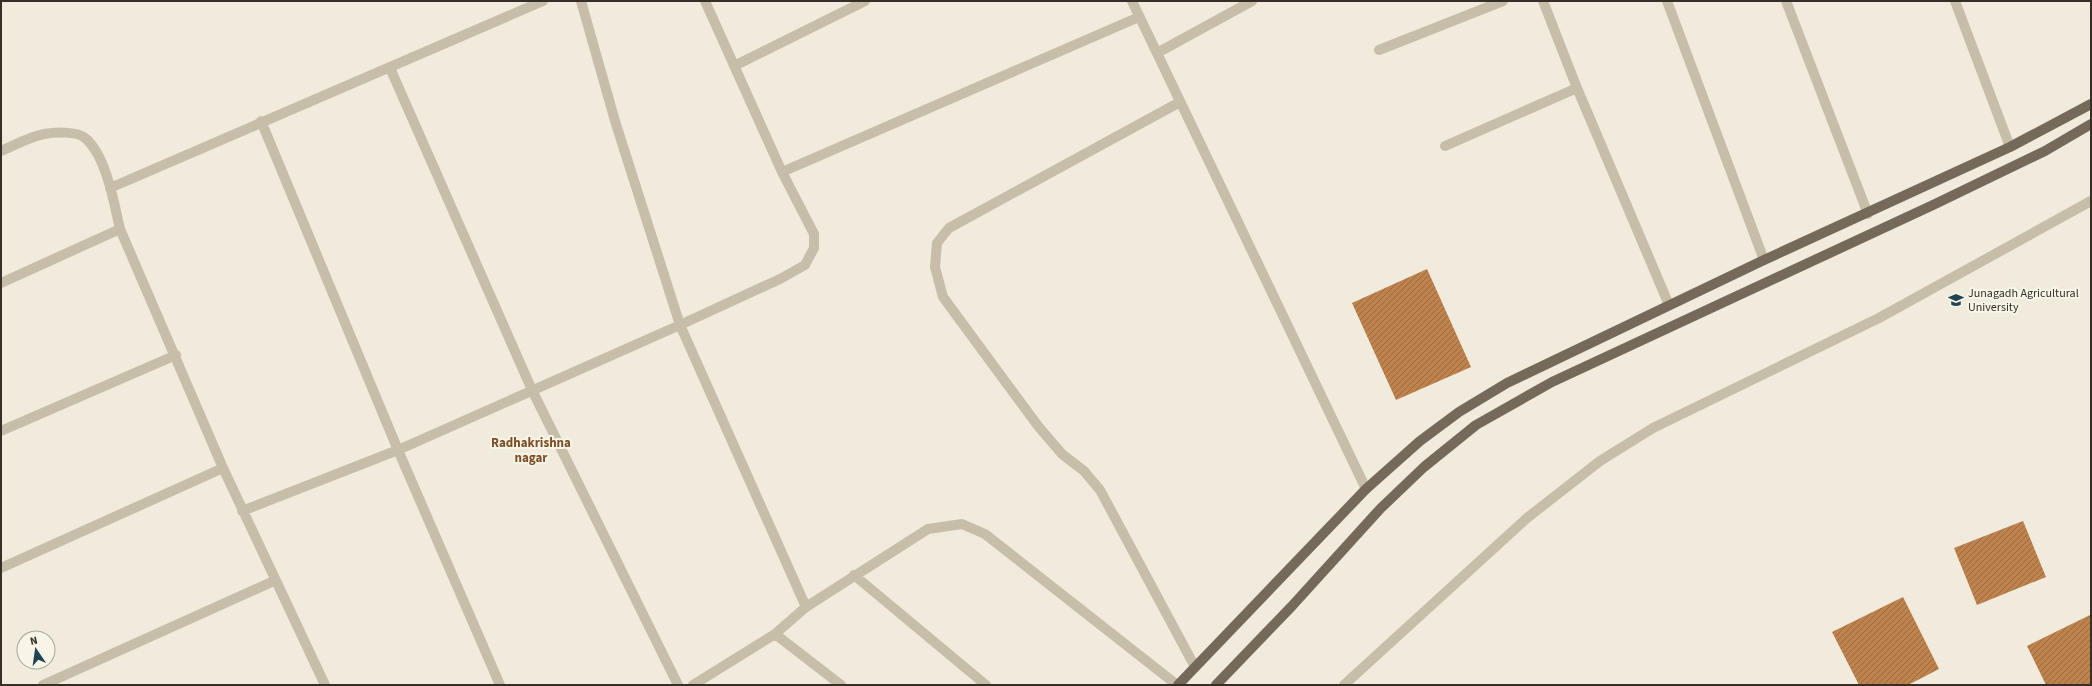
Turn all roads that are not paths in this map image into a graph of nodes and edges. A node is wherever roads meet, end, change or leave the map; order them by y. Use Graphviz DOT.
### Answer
graph roads {
  1 [pos="543,1"];
  2 [pos="581,1"];
  3 [pos="705,1"];
  4 [pos="865,1"];
  5 [pos="1132,1"];
  6 [pos="1252,1"];
  7 [pos="1503,1"];
  8 [pos="1543,1"];
  9 [pos="1667,1"];
  10 [pos="1786,1"];
  11 [pos="1955,1"];
  12 [pos="1140,17"];
  13 [pos="1379,50"];
  14 [pos="1157,53"];
  15 [pos="734,66"];
  16 [pos="390,68"];
  17 [pos="1577,88"];
  18 [pos="1180,102"];
  19 [pos="2091,104"];
  20 [pos="261,121"];
  21 [pos="2091,124"];
  22 [pos="1444,146"];
  23 [pos="2010,147"];
  24 [pos="1,151"];
  25 [pos="782,172"];
  26 [pos="110,188"];
  27 [pos="2091,201"];
  28 [pos="1868,214"];
  29 [pos="120,228"];
  30 [pos="1764,260"];
  31 [pos="1,283"];
  32 [pos="1669,305"];
  33 [pos="680,325"];
  34 [pos="176,355"];
  35 [pos="532,390"];
  36 [pos="1,431"];
  37 [pos="398,450"];
  38 [pos="223,468"];
  39 [pos="1366,489"];
  40 [pos="242,511"];
  41 [pos="1,568"];
  42 [pos="854,575"];
  43 [pos="274,580"];
  44 [pos="806,607"];
  45 [pos="775,634"];
  46 [pos="1196,667"];
  47 [pos="43,685"];
  48 [pos="325,685"];
  49 [pos="500,685"];
  50 [pos="678,685"];
  51 [pos="693,685"];
  52 [pos="841,685"];
  53 [pos="986,685"];
  54 [pos="1178,685"];
  55 [pos="1216,685"];
  56 [pos="1344,685"];
  1 -- 16 [label="street"];
  2 -- 33 [label="street"];
  3 -- 15 [label="street"];
  4 -- 15 [label="street"];
  5 -- 12 [label="street"];
  6 -- 14 [label="street"];
  7 -- 13 [label="street"];
  8 -- 17 [label="street"];
  9 -- 30 [label="street"];
  10 -- 28 [label="street"];
  11 -- 23 [label="street"];
  12 -- 14 [label="street"];
  12 -- 25 [label="street"];
  14 -- 18 [label="street"];
  15 -- 25 [label="street"];
  16 -- 20 [label="street"];
  16 -- 35 [label="street"];
  17 -- 22 [label="street"];
  17 -- 32 [label="street"];
  18 -- 39 [label="street"];
  18 -- 46 [label="street"];
  19 -- 23 [label="main road"];
  20 -- 26 [label="street"];
  20 -- 37 [label="street"];
  21 -- 55 [label="main road"];
  23 -- 28 [label="main road"];
  24 -- 26 [label="street"];
  25 -- 33 [label="street"];
  26 -- 29 [label="street"];
  27 -- 56 [label="street"];
  28 -- 30 [label="main road"];
  29 -- 31 [label="street"];
  29 -- 34 [label="street"];
  30 -- 32 [label="main road"];
  32 -- 39 [label="main road"];
  33 -- 35 [label="street"];
  33 -- 44 [label="street"];
  34 -- 36 [label="street"];
  34 -- 38 [label="street"];
  35 -- 37 [label="street"];
  35 -- 50 [label="street"];
  37 -- 40 [label="street"];
  37 -- 49 [label="street"];
  38 -- 40 [label="street"];
  38 -- 41 [label="street"];
  39 -- 46 [label="main road"];
  40 -- 43 [label="street"];
  42 -- 44 [label="street"];
  42 -- 53 [label="street"];
  42 -- 54 [label="street"];
  43 -- 47 [label="street"];
  43 -- 48 [label="street"];
  44 -- 45 [label="street"];
  45 -- 51 [label="street"];
  45 -- 52 [label="street"];
  46 -- 54 [label="main road"];
}
